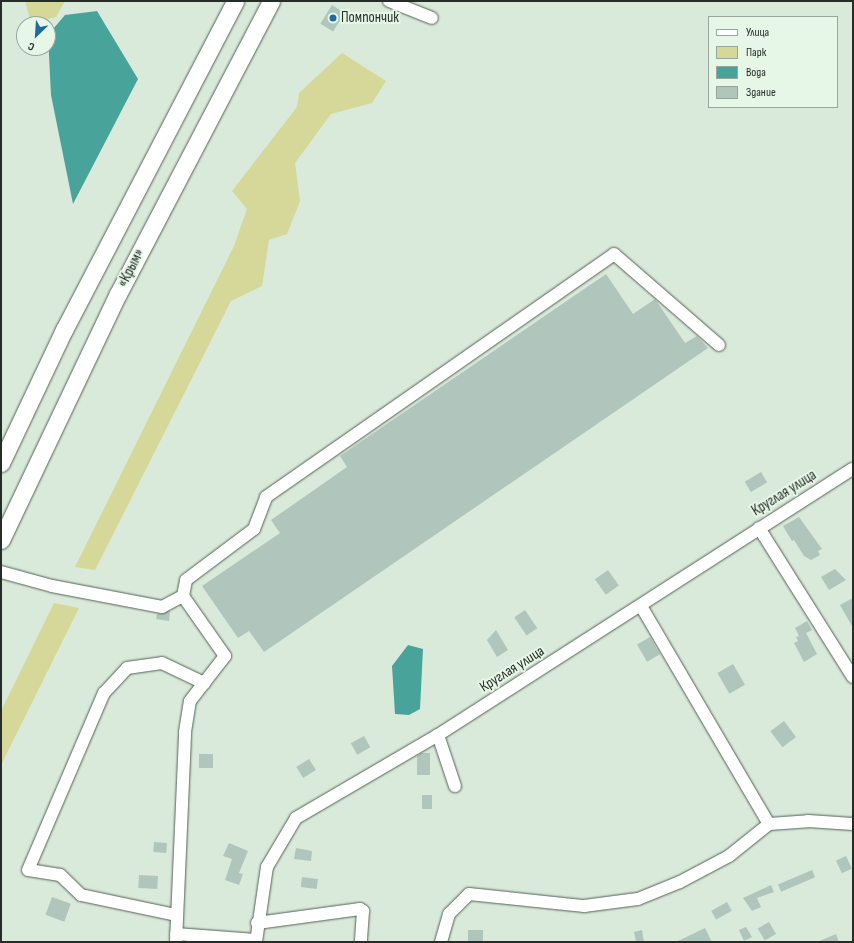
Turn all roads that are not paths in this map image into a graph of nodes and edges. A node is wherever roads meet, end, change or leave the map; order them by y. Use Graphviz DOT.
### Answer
graph roads {
  1 [pos="235,1"];
  2 [pos="271,1"];
  3 [pos="389,1"];
  4 [pos="432,18"];
  5 [pos="719,345"];
  6 [pos="1,463"];
  7 [pos="853,469"];
  8 [pos="759,528"];
  9 [pos="1,540"];
  10 [pos="1,572"];
  11 [pos="183,596"];
  12 [pos="641,606"];
  13 [pos="853,677"];
  14 [pos="204,684"];
  15 [pos="438,734"];
  16 [pos="455,786"];
  17 [pos="769,824"];
  18 [pos="853,824"];
  19 [pos="176,915"];
  20 [pos="258,923"];
  21 [pos="176,938"];
  22 [pos="256,941"];
  23 [pos="361,942"];
  24 [pos="441,942"];
  1 -- 6 [label="highway, «Крым»"];
  2 -- 9 [label="highway, «Крым»"];
  3 -- 4 [label="street"];
  5 -- 11 [label="street"];
  7 -- 8 [label="street, Круглая улица"];
  8 -- 12 [label="street, Круглая улица"];
  8 -- 13 [label="street"];
  10 -- 11 [label="street"];
  11 -- 14 [label="street"];
  12 -- 15 [label="street, Круглая улица"];
  12 -- 17 [label="street"];
  14 -- 19 [label="street"];
  14 -- 19 [label="street"];
  15 -- 16 [label="street"];
  15 -- 20 [label="street, Круглая улица"];
  17 -- 18 [label="street"];
  17 -- 24 [label="street"];
  19 -- 21 [label="street"];
  20 -- 22 [label="street, Круглая улица"];
  20 -- 23 [label="street"];
  21 -- 22 [label="street"];
}
